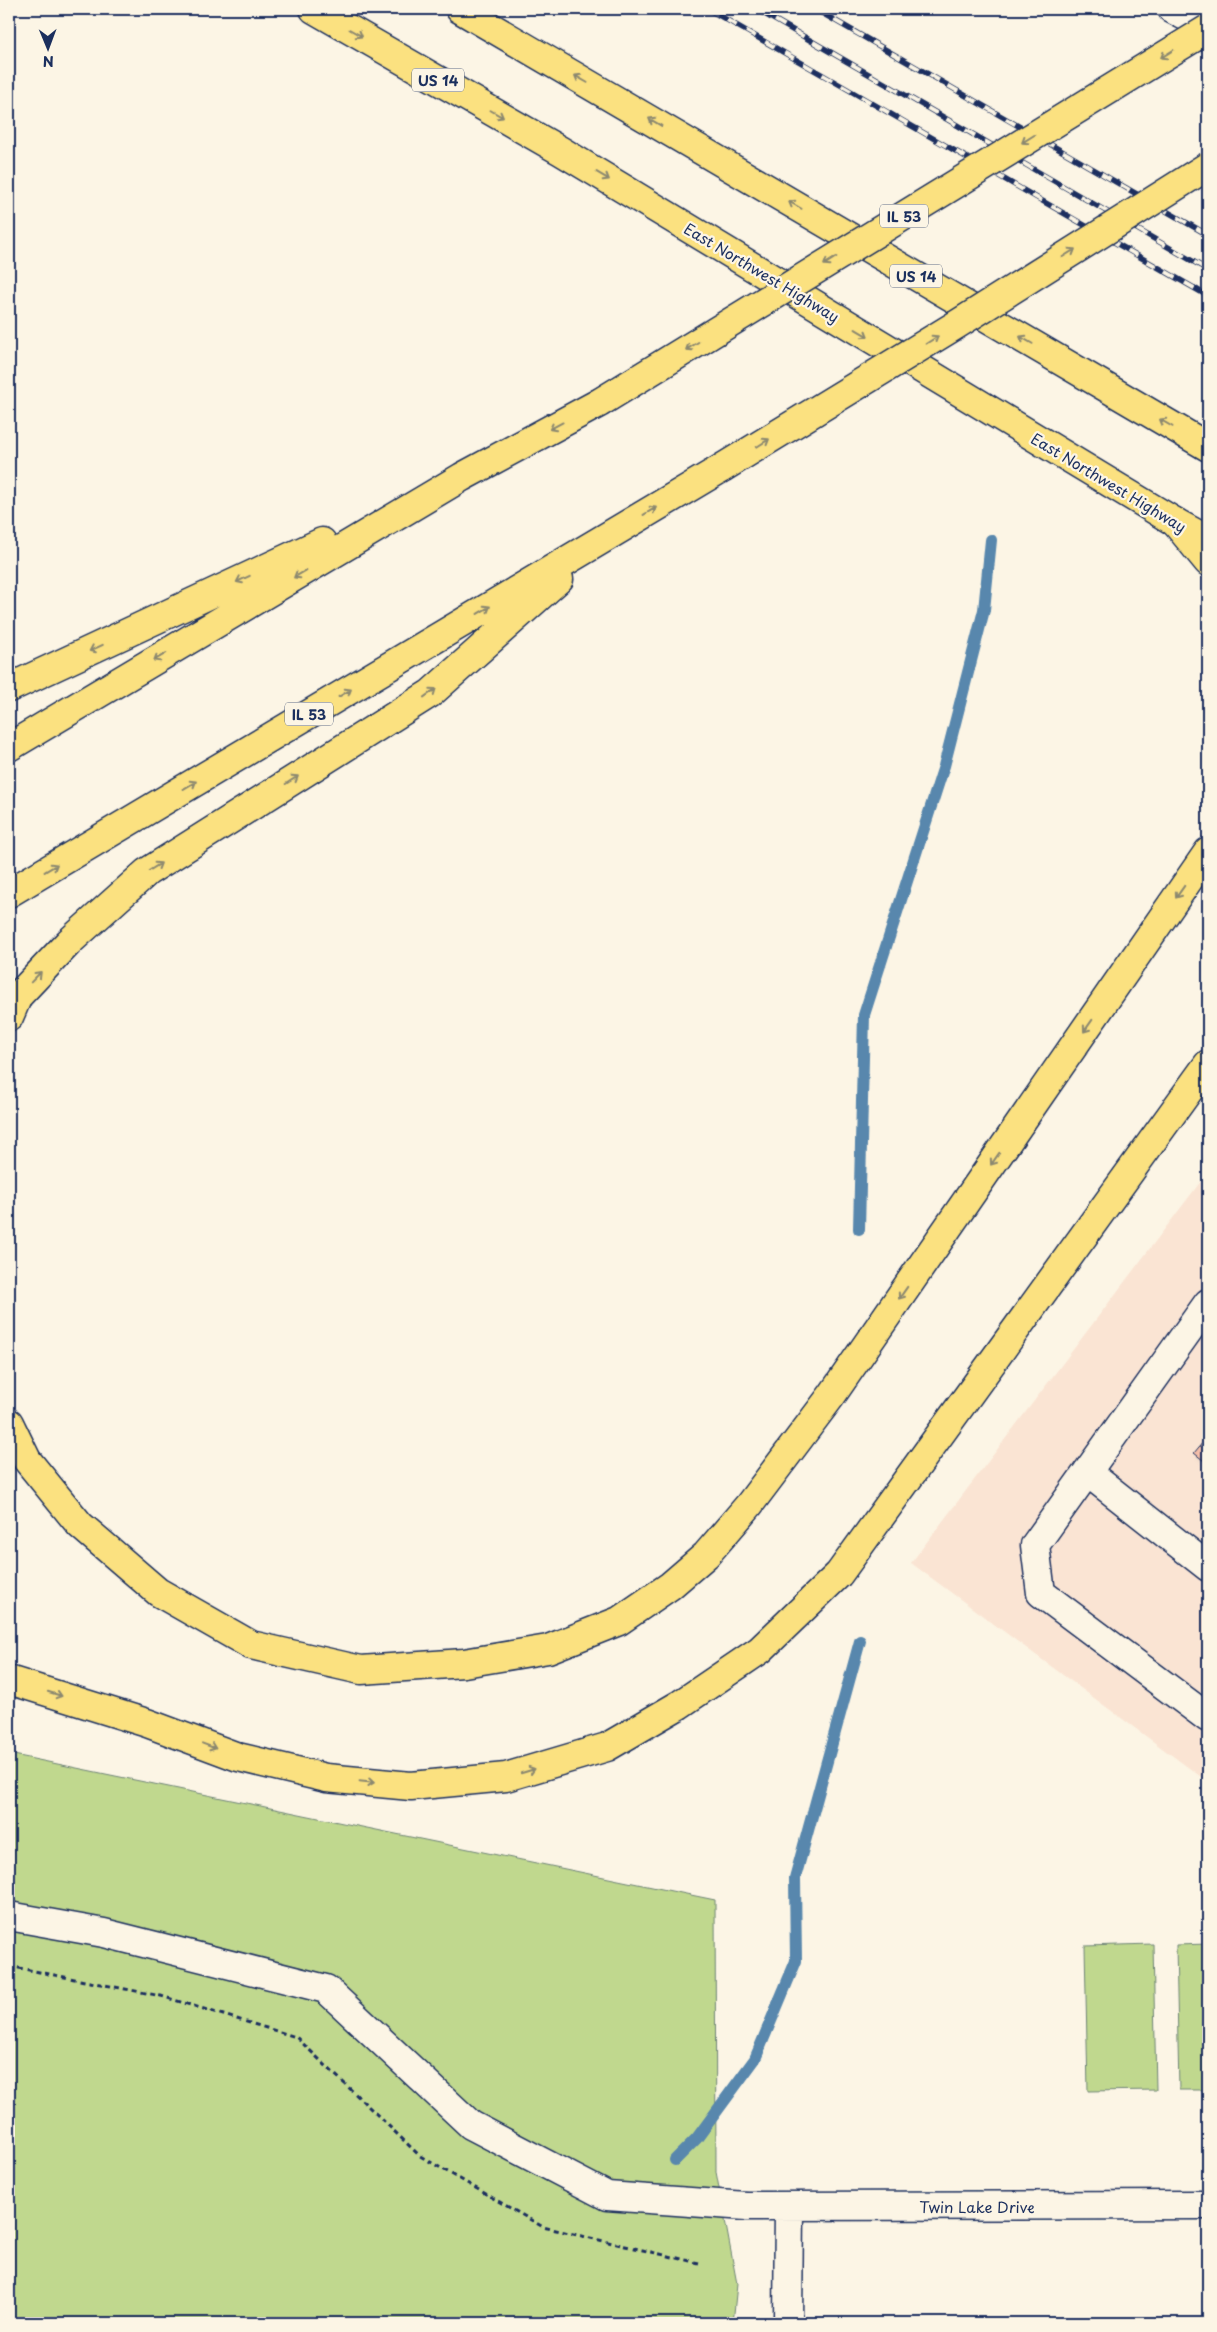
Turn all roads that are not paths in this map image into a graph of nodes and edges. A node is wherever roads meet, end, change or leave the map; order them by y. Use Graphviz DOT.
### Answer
graph roads {
  1 [pos="314,9"];
  2 [pos="460,9"];
  3 [pos="1172,9"];
  4 [pos="1208,28"];
  5 [pos="1208,166"];
  6 [pos="1208,447"];
  7 [pos="462,477"];
  8 [pos="1175,522"];
  9 [pos="608,536"];
  10 [pos="1208,540"];
  11 [pos="1208,562"];
  12 [pos="9,688"];
  13 [pos="9,747"];
  14 [pos="1208,852"];
  15 [pos="9,893"];
  16 [pos="9,1017"];
  17 [pos="1208,1064"];
  18 [pos="1208,1302"];
  19 [pos="9,1423"];
  20 [pos="1087,1472"];
  21 [pos="1208,1567"];
  22 [pos="9,1680"];
  23 [pos="1208,1718"];
  24 [pos="9,1916"];
  25 [pos="789,2206"];
  26 [pos="1208,2206"];
  27 [pos="788,2323"];
  1 -- 8 [label="main road, East Northwest Highway / US 14, one-way"];
  6 -- 2 [label="main road, US 14, one-way"];
  3 -- 4 [label="street"];
  4 -- 7 [label="main road, IL 53, one-way, bridge"];
  9 -- 5 [label="main road, IL 53, one-way, bridge"];
  7 -- 12 [label="main road, one-way"];
  7 -- 13 [label="main road, IL 53, one-way"];
  8 -- 10 [label="main road, East Northwest Highway / US 14"];
  8 -- 11 [label="main road"];
  15 -- 9 [label="main road, IL 53, one-way"];
  16 -- 9 [label="main road, one-way"];
  14 -- 19 [label="main road, one-way"];
  22 -- 17 [label="main road, one-way"];
  18 -- 20 [label="street"];
  20 -- 21 [label="street"];
  20 -- 23 [label="street"];
  24 -- 25 [label="street, Twin Lake Drive"];
  25 -- 26 [label="street, Twin Lake Drive"];
  25 -- 27 [label="street"];
}
